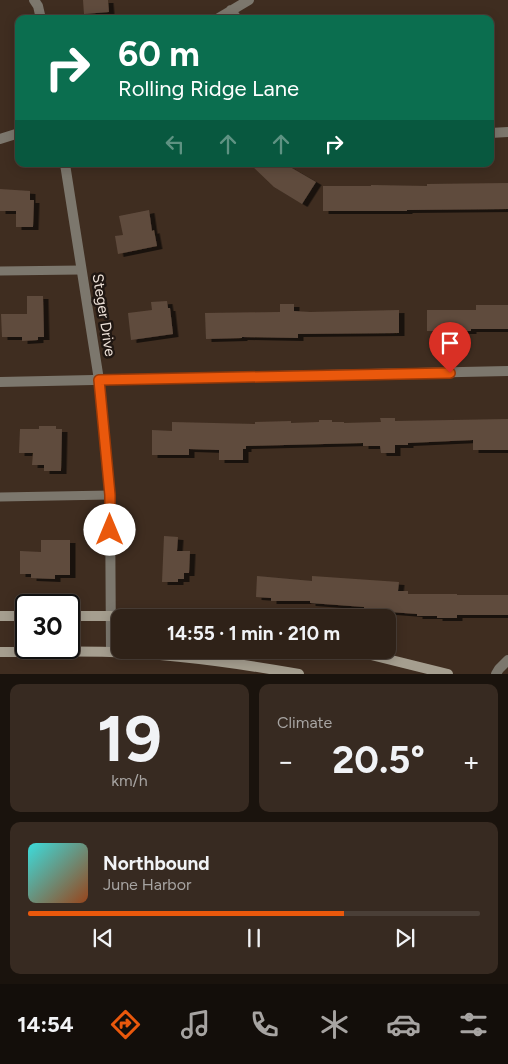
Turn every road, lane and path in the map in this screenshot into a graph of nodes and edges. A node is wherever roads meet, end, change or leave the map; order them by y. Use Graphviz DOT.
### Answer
graph roads {
  1 [pos="34,0"];
  2 [pos="249,0"];
  3 [pos="234,14"];
  4 [pos="40,15"];
  5 [pos="508,132"];
  6 [pos="494,133"];
  7 [pos="15,134"];
  8 [pos="0,139"];
  9 [pos="65,167"];
  10 [pos="81,270"];
  11 [pos="0,271"];
  12 [pos="508,371"];
  13 [pos="99,380"];
  14 [pos="0,382"];
  15 [pos="110,495"];
  16 [pos="0,496"];
  17 [pos="0,616"];
  18 [pos="15,616"];
  19 [pos="80,616"];
  20 [pos="110,616"];
  21 [pos="0,652"];
  22 [pos="111,652"];
  23 [pos="197,659"];
  24 [pos="387,659"];
  25 [pos="508,660"];
  26 [pos="299,674"];
  27 [pos="448,674"];
  28 [pos="496,674"];
  1 -- 4 [label="street"];
  2 -- 3 [label="street"];
  5 -- 6 [label="street"];
  7 -- 8 [label="street"];
  9 -- 10 [label="street, Steger Drive"];
  10 -- 11 [label="lane"];
  10 -- 13 [label="street, Steger Drive"];
  12 -- 13 [label="street"];
  13 -- 14 [label="street"];
  13 -- 15 [label="street, Steger Drive"];
  15 -- 16 [label="lane"];
  15 -- 20 [label="street, Steger Drive"];
  17 -- 18 [label="main road"];
  19 -- 20 [label="main road"];
  20 -- 22 [label="street, Steger Drive"];
  21 -- 22 [label="main road"];
  23 -- 26 [label="main road"];
  24 -- 27 [label="main road"];
  25 -- 28 [label="street"];
}
